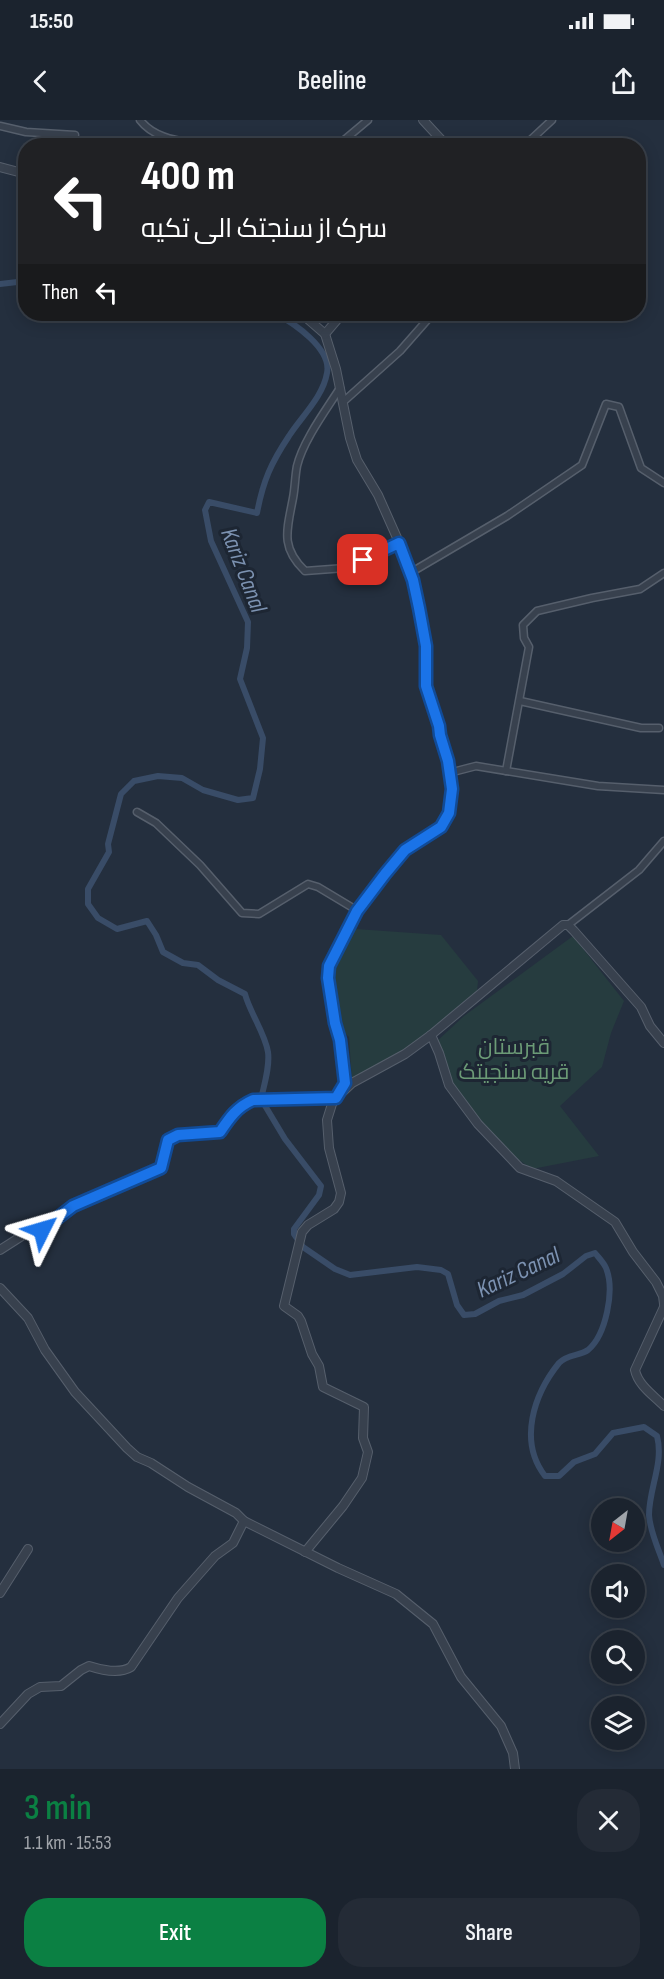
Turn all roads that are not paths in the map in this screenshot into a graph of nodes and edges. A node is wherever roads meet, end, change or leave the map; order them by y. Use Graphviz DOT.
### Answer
graph roads {
  1 [pos="140,120"];
  2 [pos="368,120"];
  3 [pos="423,120"];
  4 [pos="552,120"];
  5 [pos="0,126"];
  6 [pos="75,135"];
  7 [pos="172,138"];
  8 [pos="347,138"];
  9 [pos="440,138"];
  10 [pos="533,138"];
  11 [pos="0,167"];
  12 [pos="18,172"];
  13 [pos="310,321"];
  14 [pos="336,321"];
  15 [pos="426,321"];
  16 [pos="325,334"];
  17 [pos="340,388"];
  18 [pos="343,402"];
  19 [pos="664,483"];
  20 [pos="399,543"];
  21 [pos="410,573"];
  22 [pos="664,573"];
  23 [pos="520,701"];
  24 [pos="659,728"];
  25 [pos="506,771"];
  26 [pos="449,773"];
  27 [pos="664,790"];
  28 [pos="137,812"];
  29 [pos="664,841"];
  30 [pos="357,911"];
  31 [pos="568,925"];
  32 [pos="430,1035"];
  33 [pos="664,1042"];
  34 [pos="336,1098"];
  35 [pos="0,1250"];
  36 [pos="0,1288"];
  37 [pos="664,1306"];
  38 [pos="664,1406"];
  39 [pos="244,1521"];
  40 [pos="28,1549"];
  41 [pos="305,1552"];
  42 [pos="0,1593"];
  43 [pos="0,1724"];
  44 [pos="515,1769"];
  1 -- 7 [label="street"];
  2 -- 8 [label="street"];
  3 -- 9 [label="street"];
  4 -- 10 [label="street"];
  5 -- 6 [label="street"];
  11 -- 12 [label="street"];
  13 -- 16 [label="street"];
  14 -- 16 [label="street"];
  15 -- 18 [label="street"];
  16 -- 17 [label="street"];
  17 -- 18 [label="street"];
  17 -- 20 [label="street"];
  18 -- 20 [label="street"];
  19 -- 21 [label="street"];
  20 -- 21 [label="street"];
  21 -- 26 [label="street"];
  22 -- 23 [label="street"];
  23 -- 24 [label="street"];
  23 -- 25 [label="street"];
  25 -- 26 [label="street"];
  25 -- 27 [label="street"];
  26 -- 30 [label="street"];
  28 -- 30 [label="street"];
  29 -- 31 [label="street"];
  30 -- 34 [label="street"];
  31 -- 32 [label="street"];
  31 -- 33 [label="street"];
  32 -- 34 [label="street"];
  32 -- 37 [label="street"];
  34 -- 35 [label="street"];
  34 -- 41 [label="street"];
  36 -- 39 [label="street"];
  37 -- 38 [label="street"];
  39 -- 41 [label="street"];
  39 -- 43 [label="street"];
  40 -- 42 [label="street"];
  41 -- 44 [label="street"];
}
